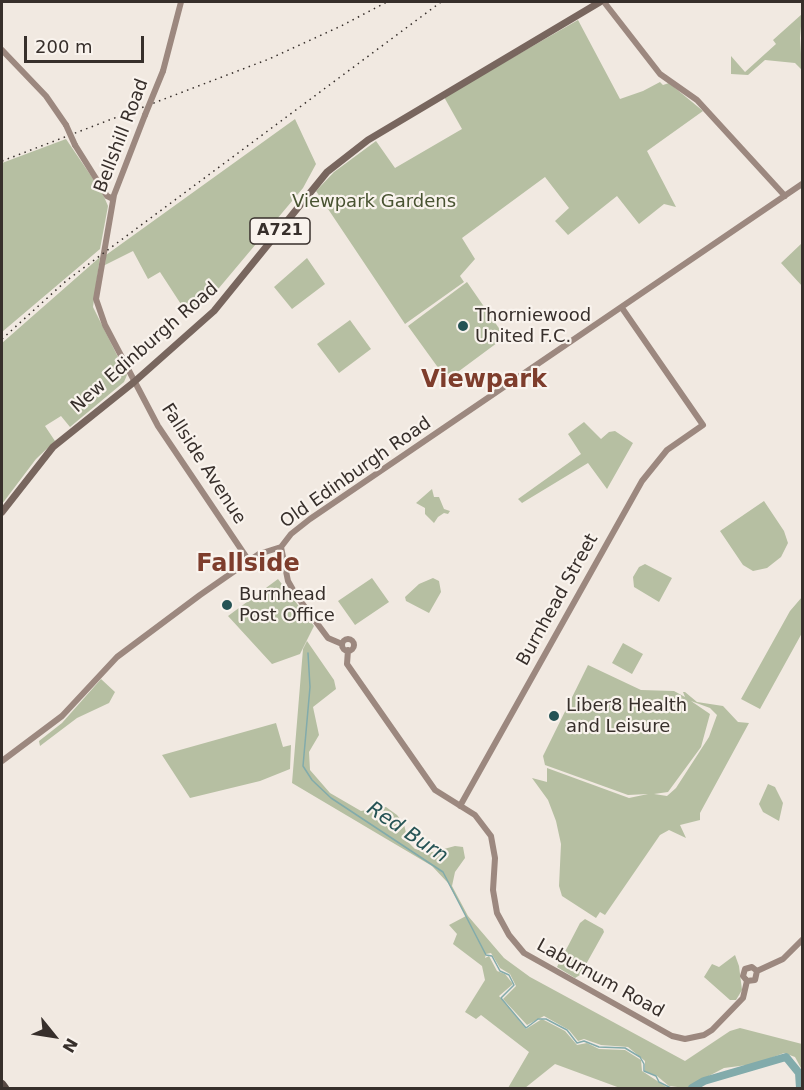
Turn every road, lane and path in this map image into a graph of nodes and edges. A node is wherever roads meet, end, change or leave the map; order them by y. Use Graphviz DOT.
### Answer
graph roads {
  1 [pos="181,2"];
  2 [pos="602,2"];
  3 [pos="2,50"];
  4 [pos="802,184"];
  5 [pos="784,196"];
  6 [pos="113,199"];
  7 [pos="622,308"];
  8 [pos="134,382"];
  9 [pos="2,512"];
  10 [pos="281,547"];
  11 [pos="249,561"];
  12 [pos="342,644"];
  13 [pos="348,651"];
  14 [pos="2,761"];
  15 [pos="460,806"];
  16 [pos="802,939"];
  17 [pos="757,971"];
  18 [pos="747,981"];
  19 [pos="2,1084"];
  20 [pos="5,1089"];
  1 -- 6 [label="street, Bellshill Road, bridge"];
  2 -- 5 [label="street"];
  2 -- 8 [label="main road, New Edinburgh Road / A721"];
  3 -- 6 [label="street, bridge"];
  4 -- 5 [label="street, Old Edinburgh Road"];
  5 -- 7 [label="street, Old Edinburgh Road"];
  6 -- 8 [label="street, Bellshill Road"];
  7 -- 10 [label="street, Old Edinburgh Road"];
  7 -- 15 [label="street, Burnhead Street"];
  8 -- 9 [label="main road, New Edinburgh Road / A721"];
  8 -- 11 [label="street, Fallside Avenue"];
  10 -- 11 [label="street, Old Edinburgh Road"];
  10 -- 12 [label="street, Laburnum Road"];
  11 -- 14 [label="street, Old Edinburgh Road"];
  12 -- 13 [label="street, Laburnum Road"];
  12 -- 13 [label="street, Laburnum Road"];
  13 -- 15 [label="street, Laburnum Road"];
  15 -- 18 [label="street, Laburnum Road"];
  16 -- 17 [label="street"];
  17 -- 18 [label="street"];
  17 -- 18 [label="street"];
  19 -- 20 [label="highway"];
}
